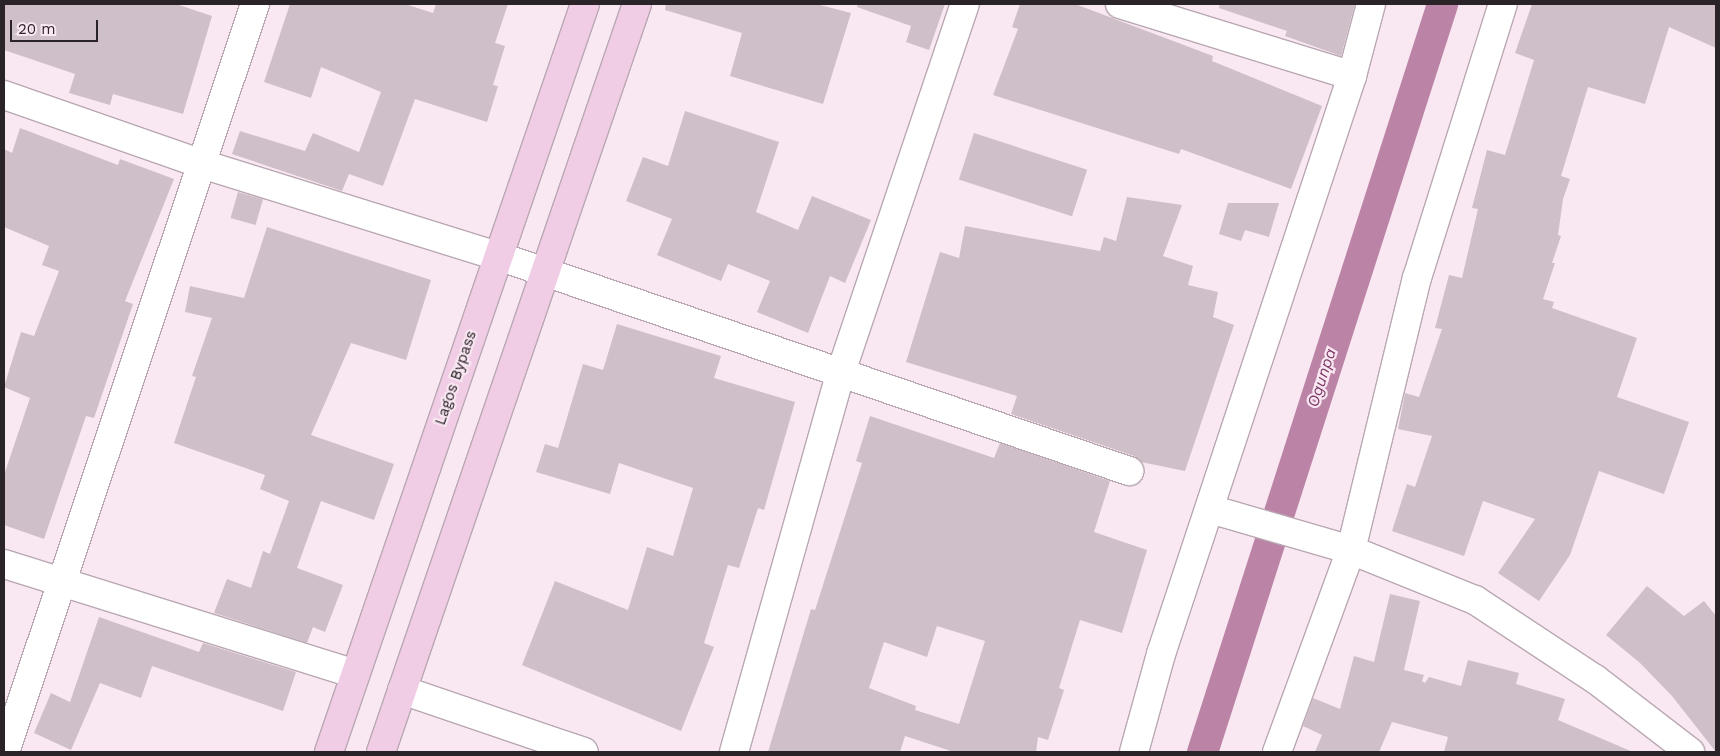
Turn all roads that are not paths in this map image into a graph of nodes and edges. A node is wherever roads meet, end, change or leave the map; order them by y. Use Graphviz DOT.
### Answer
graph roads {
  1 [pos="255,4"];
  2 [pos="586,4"];
  3 [pos="637,4"];
  4 [pos="965,4"];
  5 [pos="1120,4"];
  6 [pos="1370,4"];
  7 [pos="1504,4"];
  8 [pos="1352,76"];
  9 [pos="4,95"];
  10 [pos="202,164"];
  11 [pos="498,256"];
  12 [pos="547,274"];
  13 [pos="840,375"];
  14 [pos="1129,471"];
  15 [pos="1210,509"];
  16 [pos="1349,550"];
  17 [pos="4,564"];
  18 [pos="63,583"];
  19 [pos="355,674"];
  20 [pos="402,690"];
  21 [pos="5,752"];
  22 [pos="329,752"];
  23 [pos="380,752"];
  24 [pos="584,752"];
  25 [pos="734,752"];
  26 [pos="1134,752"];
  27 [pos="1277,752"];
  28 [pos="1690,752"];
  1 -- 10 [label="street"];
  2 -- 11 [label="main road, Lagos Bypass"];
  3 -- 12 [label="main road"];
  4 -- 13 [label="street"];
  5 -- 8 [label="street"];
  6 -- 8 [label="street"];
  7 -- 16 [label="street"];
  8 -- 15 [label="street"];
  9 -- 10 [label="street"];
  10 -- 11 [label="street"];
  10 -- 18 [label="street"];
  11 -- 12 [label="street"];
  11 -- 19 [label="main road, Lagos Bypass"];
  12 -- 13 [label="street"];
  12 -- 20 [label="main road"];
  13 -- 14 [label="street"];
  13 -- 25 [label="street"];
  15 -- 16 [label="street"];
  15 -- 26 [label="street"];
  16 -- 27 [label="street"];
  16 -- 28 [label="street"];
  17 -- 18 [label="street"];
  18 -- 19 [label="street"];
  18 -- 21 [label="street"];
  19 -- 22 [label="main road, Lagos Bypass"];
  20 -- 23 [label="main road"];
  20 -- 24 [label="street"];
}
